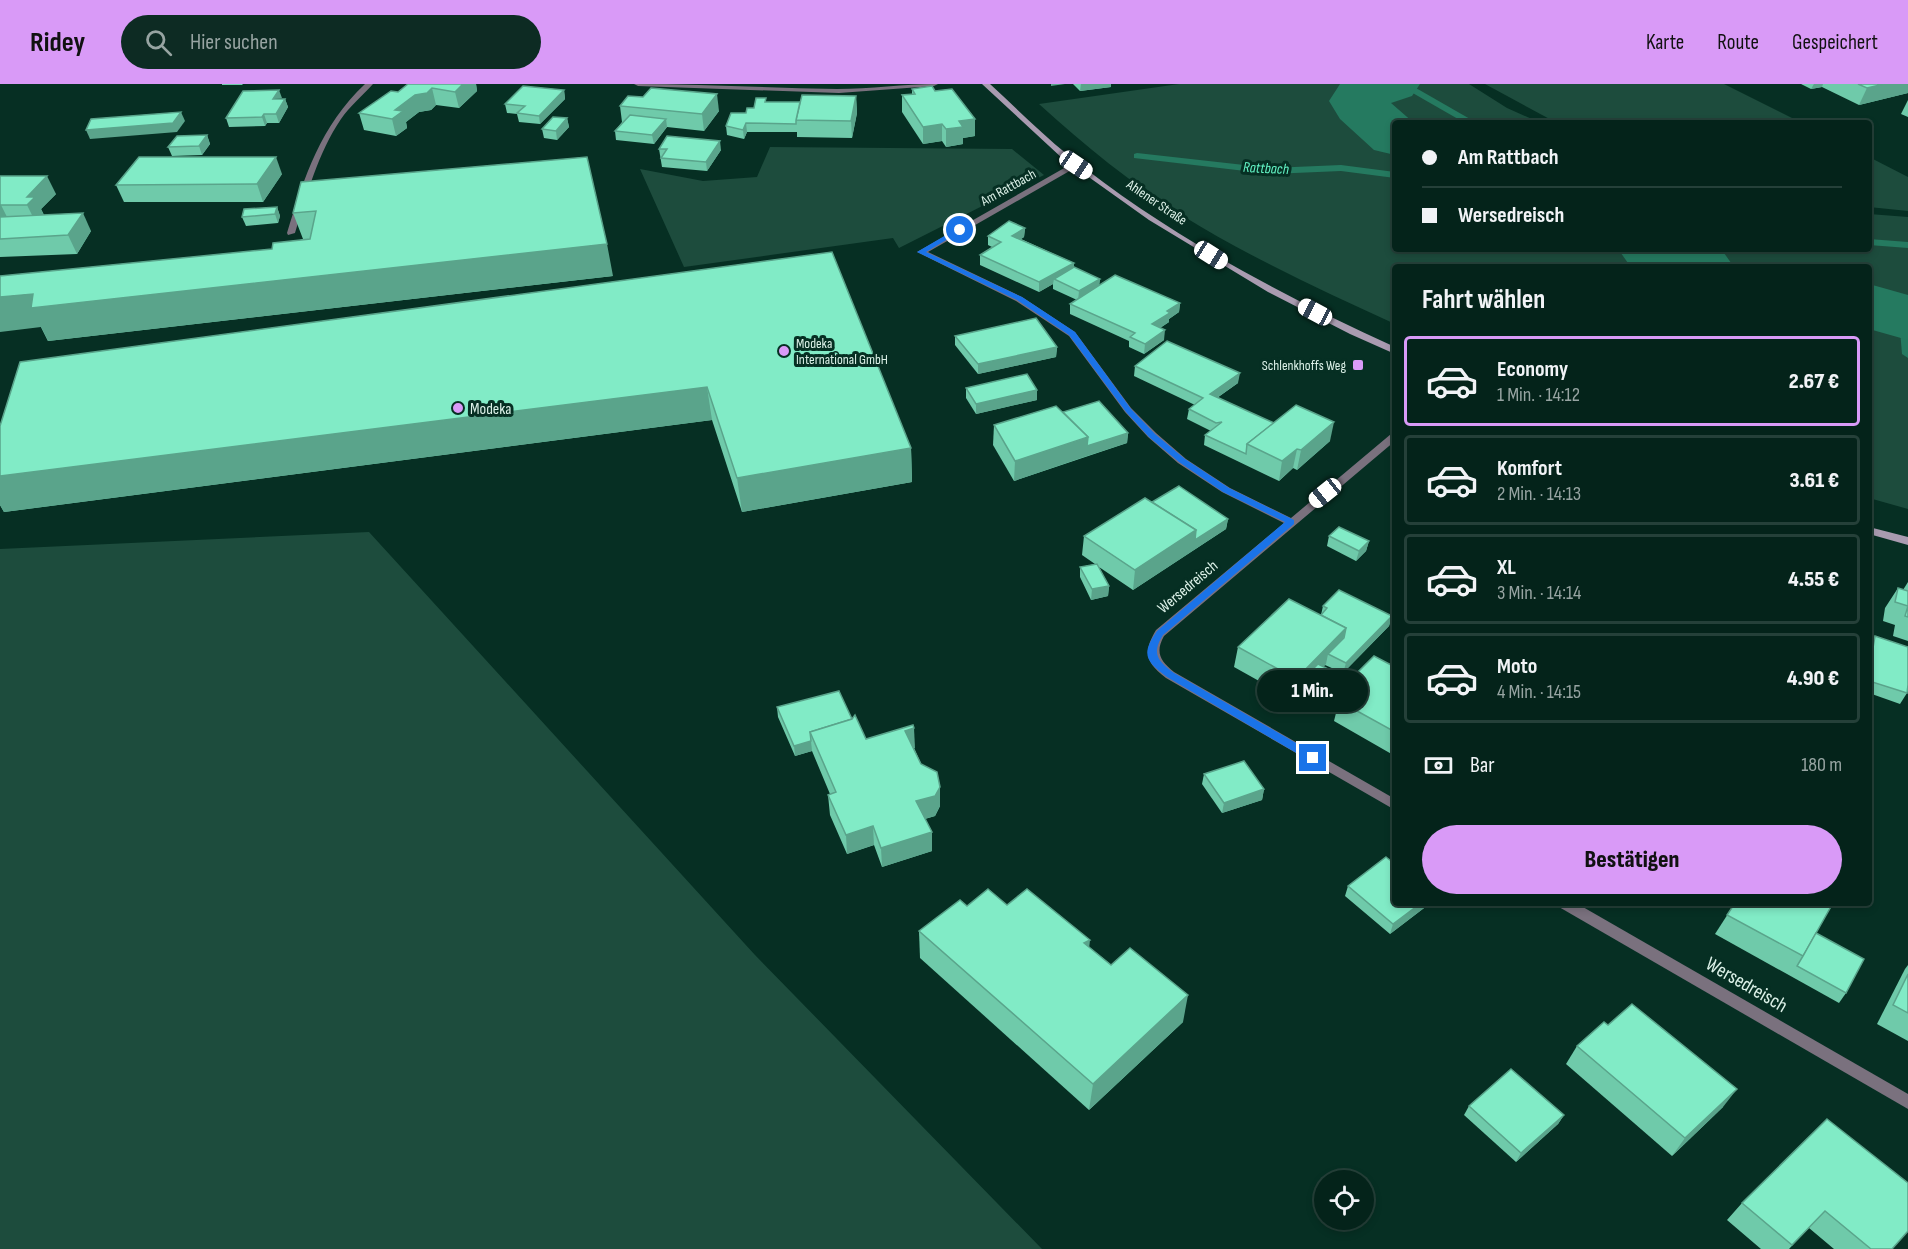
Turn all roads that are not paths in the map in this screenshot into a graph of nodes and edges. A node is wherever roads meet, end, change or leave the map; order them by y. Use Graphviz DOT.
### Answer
graph roads {
  1 [pos="369,84"];
  2 [pos="638,84"];
  3 [pos="934,84"];
  4 [pos="986,84"];
  5 [pos="1076,165"];
  6 [pos="291,233"];
  7 [pos="1392,349"];
  8 [pos="1392,438"];
  9 [pos="1291,522"];
  10 [pos="1872,531"];
  11 [pos="1908,541"];
  12 [pos="1392,803"];
  13 [pos="1569,906"];
  14 [pos="1908,1102"];
  1 -- 6 [label="street"];
  2 -- 3 [label="street"];
  4 -- 5 [label="main road, Ahlener Straße"];
  5 -- 7 [label="main road, Ahlener Straße"];
  5 -- 9 [label="street, Am Rattbach"];
  8 -- 9 [label="street, Wersedreisch"];
  9 -- 12 [label="street, Wersedreisch"];
  10 -- 11 [label="main road"];
  13 -- 14 [label="street, Wersedreisch"];
}
